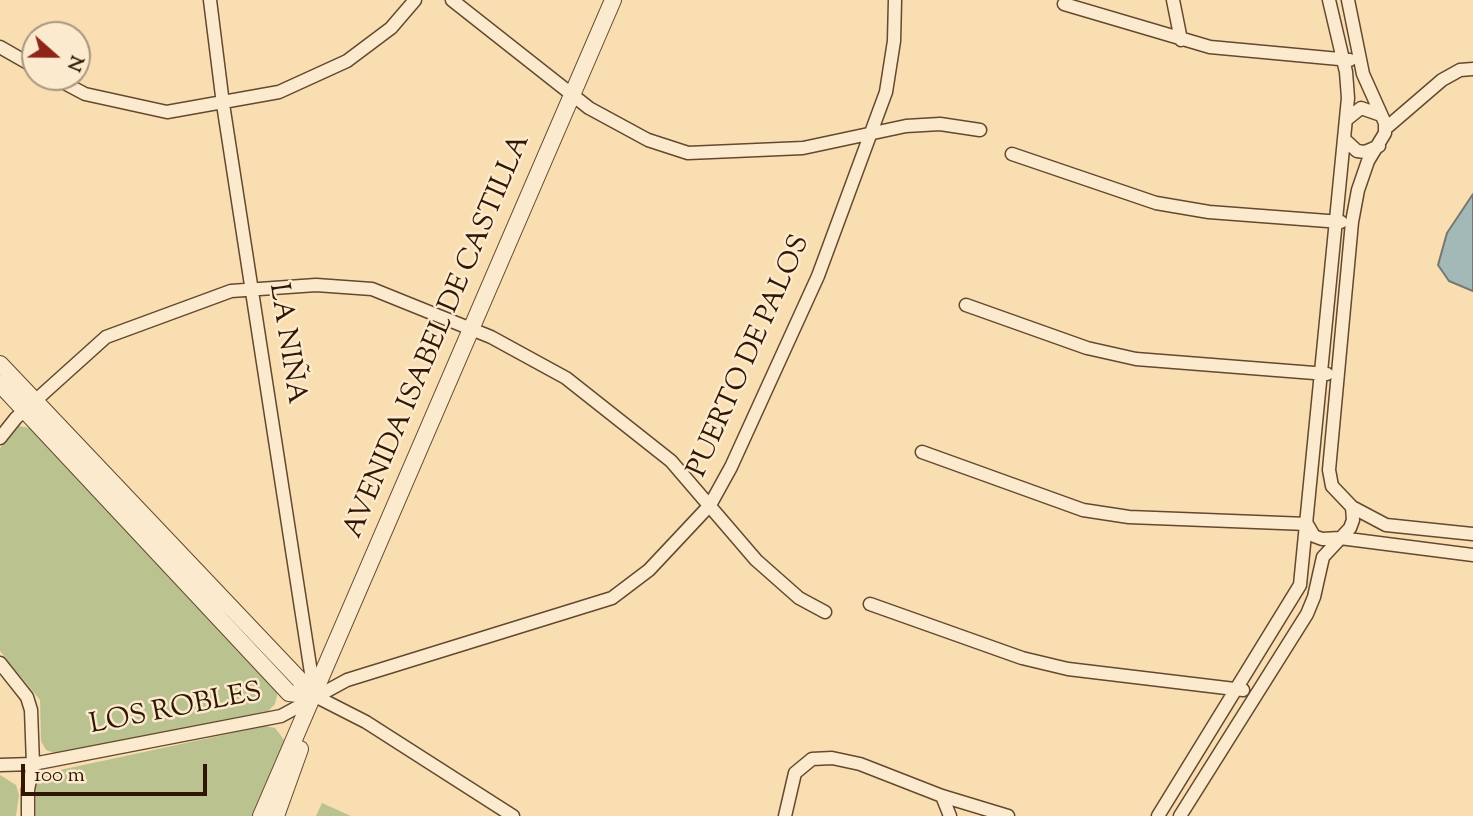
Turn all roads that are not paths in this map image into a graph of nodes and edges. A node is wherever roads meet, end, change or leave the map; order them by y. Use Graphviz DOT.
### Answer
graph roads {
  1 [pos="210,0"];
  2 [pos="415,0"];
  3 [pos="452,0"];
  4 [pos="613,0"];
  5 [pos="895,0"];
  6 [pos="1173,0"];
  7 [pos="1329,0"];
  8 [pos="1348,0"];
  9 [pos="1064,4"];
  10 [pos="1181,40"];
  11 [pos="0,47"];
  12 [pos="1343,58"];
  13 [pos="21,59"];
  14 [pos="1361,62"];
  15 [pos="1473,69"];
  16 [pos="79,91"];
  17 [pos="571,95"];
  18 [pos="223,104"];
  19 [pos="1381,115"];
  20 [pos="1346,120"];
  21 [pos="1385,129"];
  22 [pos="980,130"];
  23 [pos="873,132"];
  24 [pos="1344,139"];
  25 [pos="1379,146"];
  26 [pos="1012,154"];
  27 [pos="1336,221"];
  28 [pos="1352,222"];
  29 [pos="252,290"];
  30 [pos="966,305"];
  31 [pos="471,329"];
  32 [pos="0,364"];
  33 [pos="1338,374"];
  34 [pos="1321,375"];
  35 [pos="0,384"];
  36 [pos="30,406"];
  37 [pos="0,438"];
  38 [pos="922,452"];
  39 [pos="1335,491"];
  40 [pos="1309,498"];
  41 [pos="710,505"];
  42 [pos="1352,508"];
  43 [pos="1307,524"];
  44 [pos="1473,534"];
  45 [pos="1340,538"];
  46 [pos="1473,555"];
  47 [pos="870,604"];
  48 [pos="825,612"];
  49 [pos="0,663"];
  50 [pos="1239,689"];
  51 [pos="1257,692"];
  52 [pos="315,696"];
  53 [pos="33,764"];
  54 [pos="0,765"];
  55 [pos="942,796"];
  56 [pos="28,816"];
  57 [pos="261,816"];
  58 [pos="276,816"];
  59 [pos="513,816"];
  60 [pos="785,816"];
  61 [pos="950,816"];
  62 [pos="1008,816"];
  63 [pos="1158,816"];
  64 [pos="1180,816"];
  1 -- 18 [label="street, LA NIÑA"];
  2 -- 18 [label="street"];
  3 -- 17 [label="street"];
  4 -- 17 [label="street, AVENIDA ISABEL DE CASTILLA"];
  5 -- 23 [label="street, PUERTO DE PALOS"];
  6 -- 10 [label="street"];
  7 -- 12 [label="street"];
  8 -- 14 [label="street"];
  9 -- 10 [label="street"];
  10 -- 12 [label="street"];
  11 -- 13 [label="street"];
  12 -- 14 [label="street"];
  12 -- 20 [label="street"];
  14 -- 19 [label="street"];
  15 -- 21 [label="street"];
  16 -- 18 [label="street"];
  17 -- 23 [label="street"];
  17 -- 31 [label="street, AVENIDA ISABEL DE CASTILLA"];
  18 -- 29 [label="street, LA NIÑA"];
  19 -- 20 [label="street"];
  19 -- 21 [label="street"];
  20 -- 24 [label="street"];
  21 -- 25 [label="street"];
  22 -- 23 [label="street"];
  23 -- 41 [label="street, PUERTO DE PALOS"];
  24 -- 25 [label="street"];
  24 -- 27 [label="street"];
  25 -- 28 [label="street"];
  26 -- 27 [label="street"];
  27 -- 28 [label="street"];
  27 -- 34 [label="street"];
  28 -- 33 [label="street"];
  29 -- 31 [label="street"];
  29 -- 36 [label="street"];
  29 -- 52 [label="street, LA NIÑA"];
  30 -- 34 [label="street"];
  31 -- 41 [label="street"];
  31 -- 52 [label="street, AVENIDA ISABEL DE CASTILLA"];
  32 -- 36 [label="street"];
  33 -- 34 [label="street"];
  33 -- 39 [label="street"];
  34 -- 40 [label="street"];
  35 -- 36 [label="street"];
  36 -- 37 [label="street"];
  36 -- 52 [label="street"];
  38 -- 43 [label="street"];
  39 -- 40 [label="street"];
  39 -- 42 [label="street"];
  40 -- 43 [label="street"];
  41 -- 48 [label="street"];
  41 -- 52 [label="street, PUERTO DE PALOS"];
  42 -- 44 [label="street"];
  42 -- 45 [label="street"];
  43 -- 45 [label="street"];
  43 -- 50 [label="street"];
  45 -- 46 [label="street"];
  45 -- 51 [label="street"];
  47 -- 50 [label="street"];
  49 -- 53 [label="street"];
  50 -- 51 [label="street"];
  50 -- 63 [label="street"];
  51 -- 64 [label="street"];
  52 -- 53 [label="street, LOS ROBLES"];
  52 -- 57 [label="street, AVENIDA ISABEL DE CASTILLA"];
  52 -- 58 [label="street, AVENIDA ISABEL DE CASTILLA"];
  52 -- 59 [label="street"];
  53 -- 54 [label="street, LOS ROBLES"];
  53 -- 56 [label="street"];
  55 -- 60 [label="street"];
  55 -- 61 [label="street"];
  55 -- 62 [label="street"];
}
